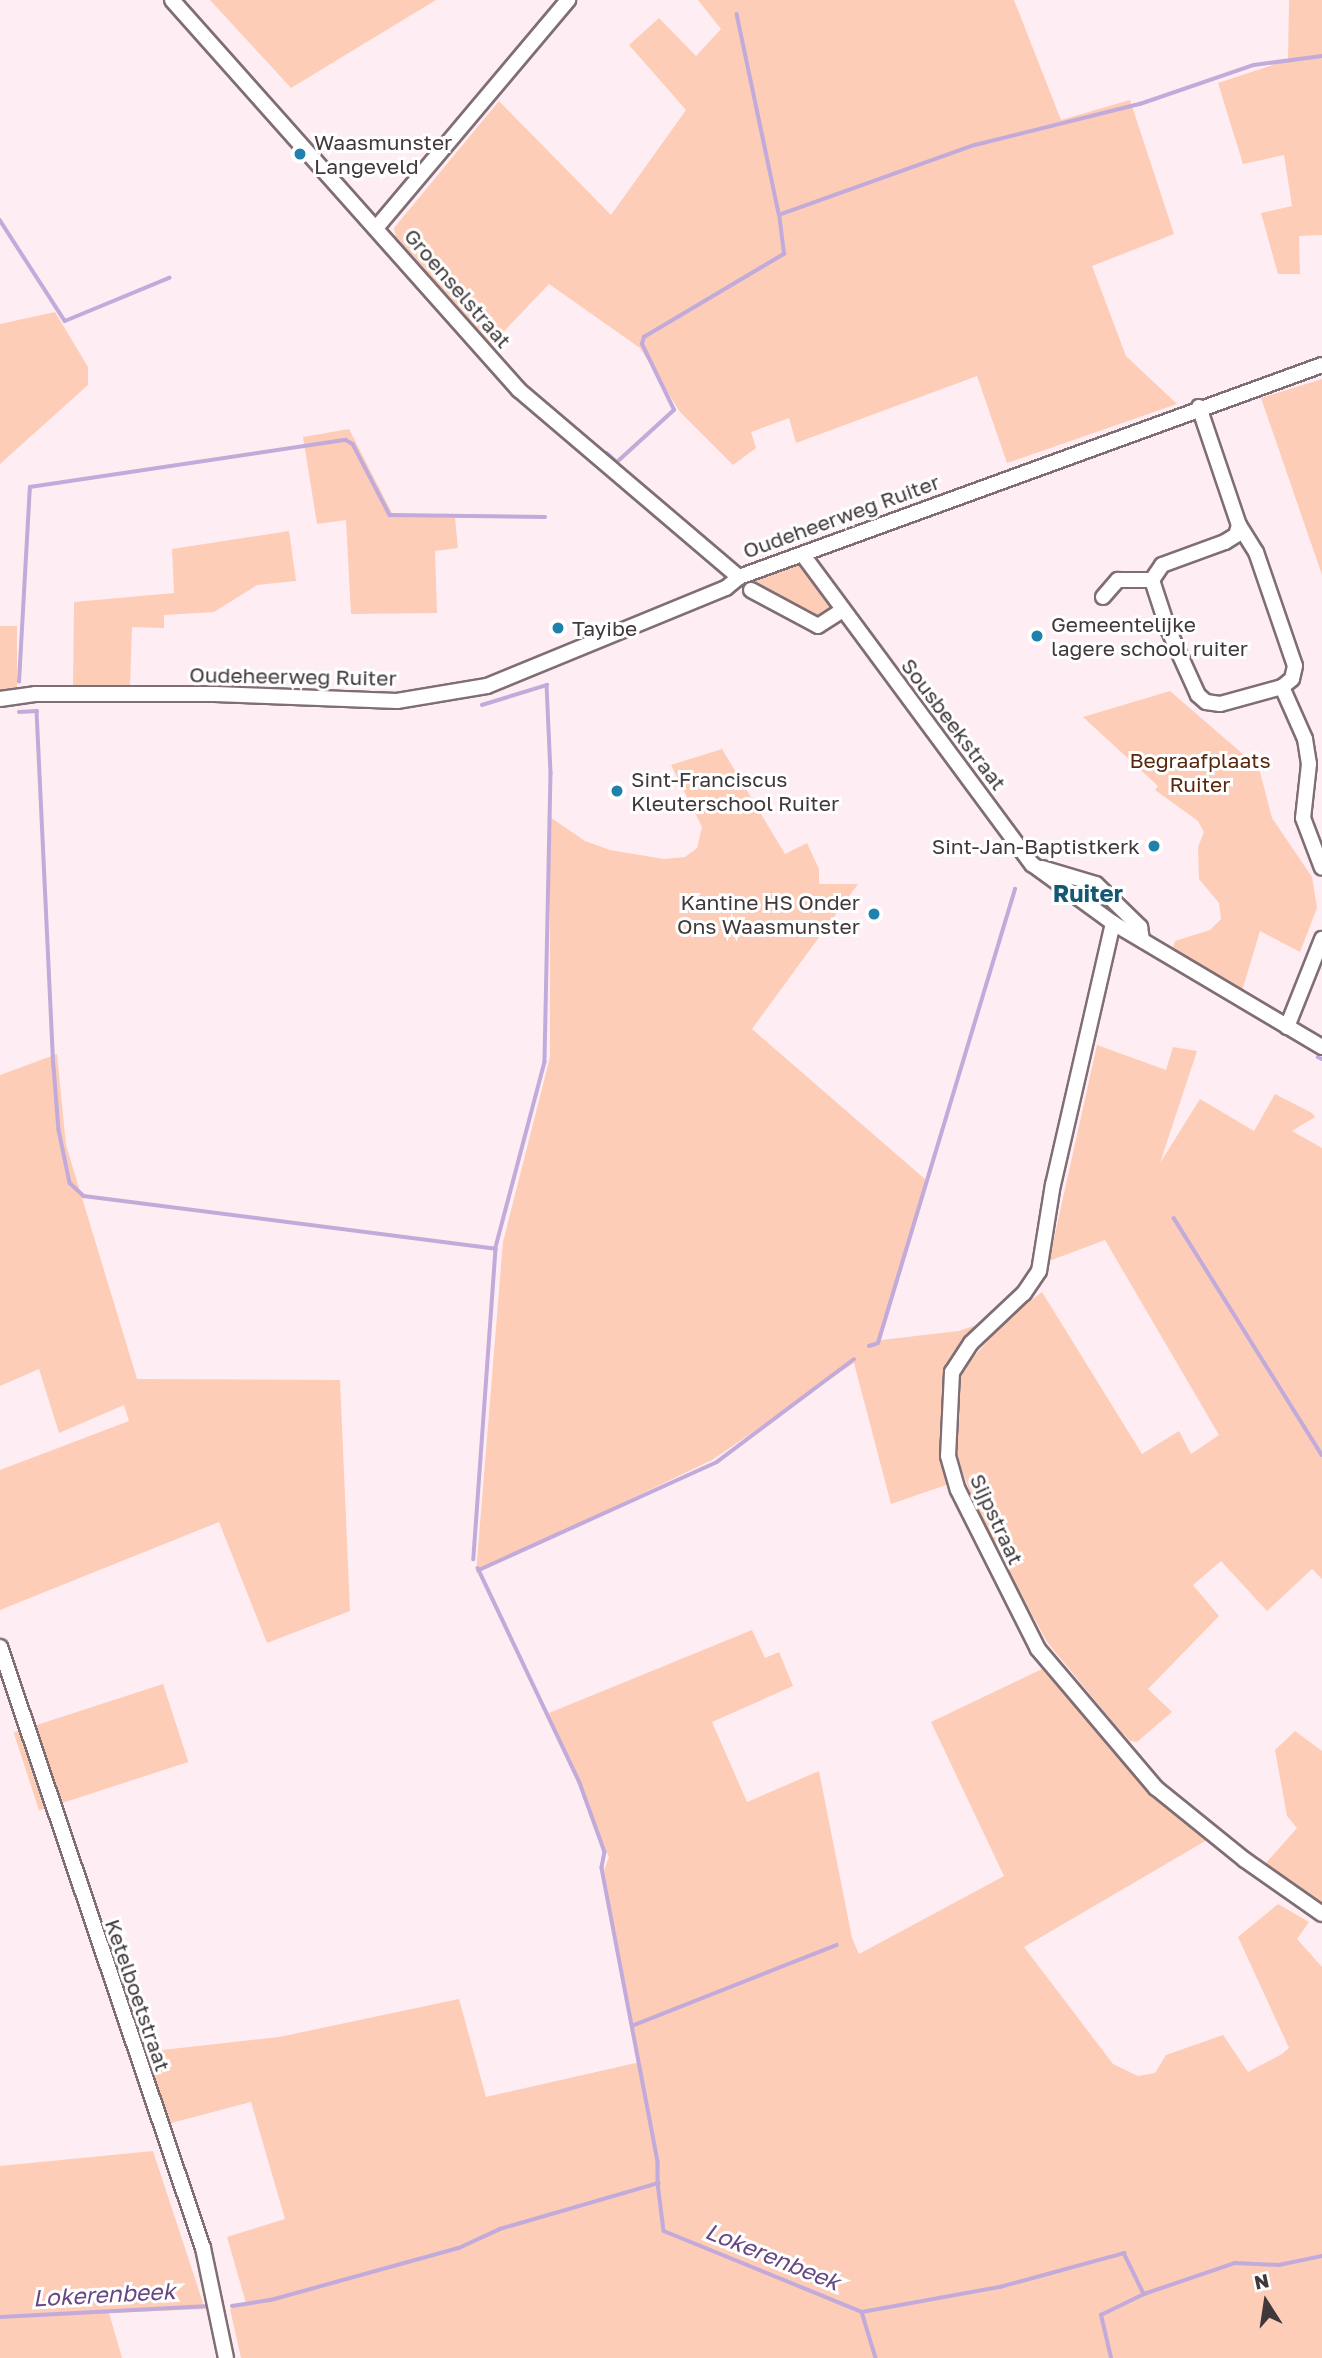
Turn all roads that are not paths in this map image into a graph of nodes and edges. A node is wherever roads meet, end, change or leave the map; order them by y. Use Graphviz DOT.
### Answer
graph roads {
  1 [pos="172,0"];
  2 [pos="568,0"];
  3 [pos="377,227"];
  4 [pos="1322,365"];
  5 [pos="1199,407"];
  6 [pos="1239,525"];
  7 [pos="803,555"];
  8 [pos="739,576"];
  9 [pos="1152,580"];
  10 [pos="751,590"];
  11 [pos="1103,597"];
  12 [pos="841,611"];
  13 [pos="1282,687"];
  14 [pos="0,699"];
  15 [pos="1032,864"];
  16 [pos="1322,868"];
  17 [pos="1113,923"];
  18 [pos="1142,940"];
  19 [pos="1322,940"];
  20 [pos="1287,1027"];
  21 [pos="1322,1047"];
  22 [pos="0,1647"];
  23 [pos="1322,1914"];
  24 [pos="226,2358"];
  1 -- 3 [label="street, Groenselstraat"];
  2 -- 3 [label="street"];
  3 -- 8 [label="street, Groenselstraat"];
  4 -- 5 [label="street, Oudeheerweg Ruiter"];
  5 -- 6 [label="street"];
  5 -- 7 [label="street, Oudeheerweg Ruiter"];
  6 -- 9 [label="street"];
  6 -- 13 [label="street"];
  7 -- 8 [label="street, Oudeheerweg Ruiter"];
  7 -- 12 [label="street, Sousbeekstraat"];
  8 -- 14 [label="street, Oudeheerweg Ruiter"];
  9 -- 11 [label="street"];
  9 -- 13 [label="street"];
  10 -- 12 [label="street"];
  12 -- 15 [label="street, Sousbeekstraat"];
  13 -- 16 [label="street"];
  15 -- 17 [label="street, Sousbeekstraat"];
  15 -- 18 [label="street, Sousbeekstraat"];
  17 -- 18 [label="street, Sousbeekstraat"];
  17 -- 23 [label="street, Sijpstraat"];
  18 -- 20 [label="street, Sousbeekstraat"];
  19 -- 20 [label="street"];
  20 -- 21 [label="street, Sousbeekstraat"];
  22 -- 24 [label="street, Ketelboetstraat"];
}
